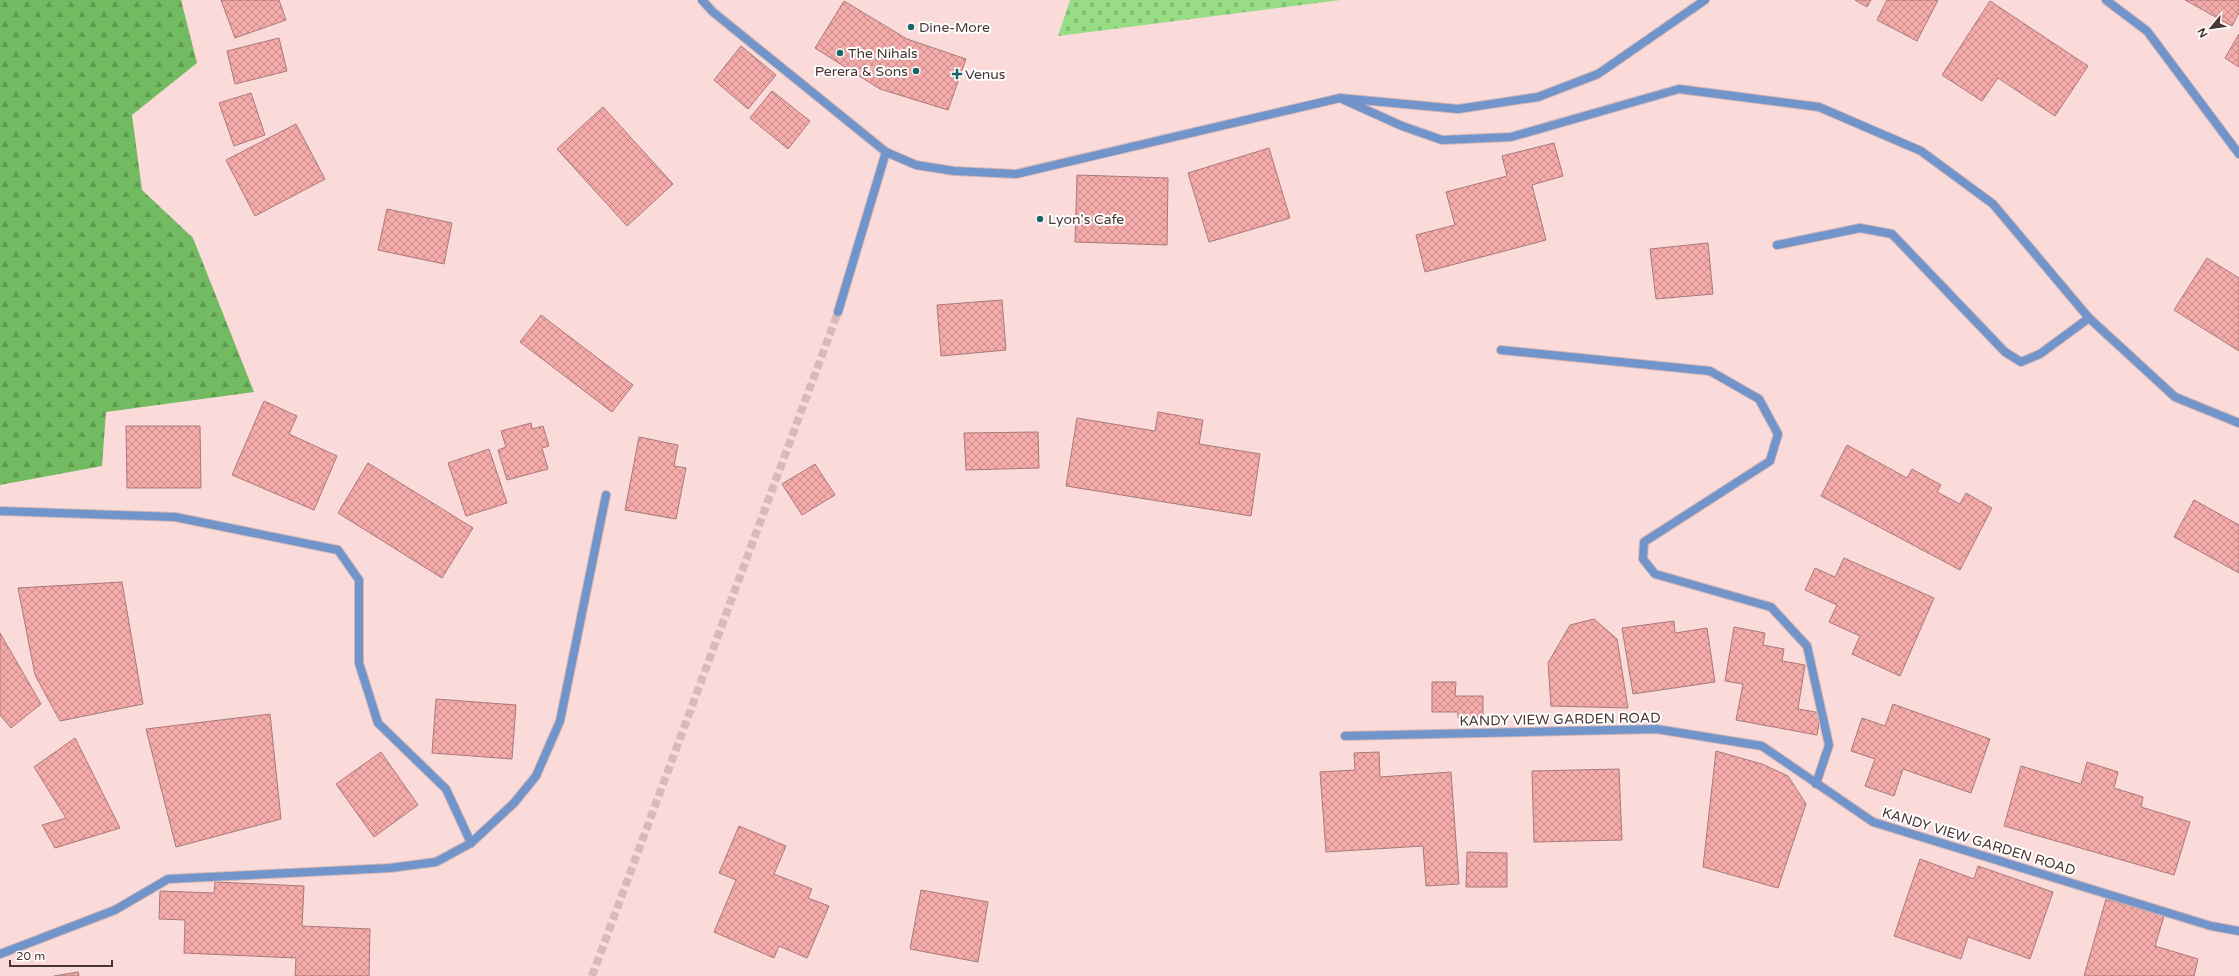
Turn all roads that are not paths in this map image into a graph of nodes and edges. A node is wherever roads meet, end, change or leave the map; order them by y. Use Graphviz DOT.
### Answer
graph roads {
  1 [pos="702,0"];
  2 [pos="1705,0"];
  3 [pos="2106,0"];
  4 [pos="1340,98"];
  5 [pos="886,152"];
  6 [pos="2239,154"];
  7 [pos="1777,245"];
  8 [pos="838,312"];
  9 [pos="2089,318"];
  10 [pos="1501,350"];
  11 [pos="2239,423"];
  12 [pos="606,495"];
  13 [pos="0,511"];
  14 [pos="1345,736"];
  15 [pos="1816,784"];
  16 [pos="471,843"];
  17 [pos="2239,931"];
  18 [pos="0,954"];
  1 -- 5 [label="street"];
  2 -- 4 [label="street"];
  3 -- 6 [label="street"];
  4 -- 5 [label="street"];
  4 -- 9 [label="street"];
  5 -- 8 [label="street"];
  7 -- 9 [label="street"];
  9 -- 11 [label="street"];
  10 -- 15 [label="street"];
  12 -- 16 [label="street"];
  13 -- 16 [label="street"];
  14 -- 15 [label="street, KANDY VIEW GARDEN ROAD"];
  15 -- 17 [label="street, KANDY VIEW GARDEN ROAD"];
  16 -- 18 [label="street"];
}
